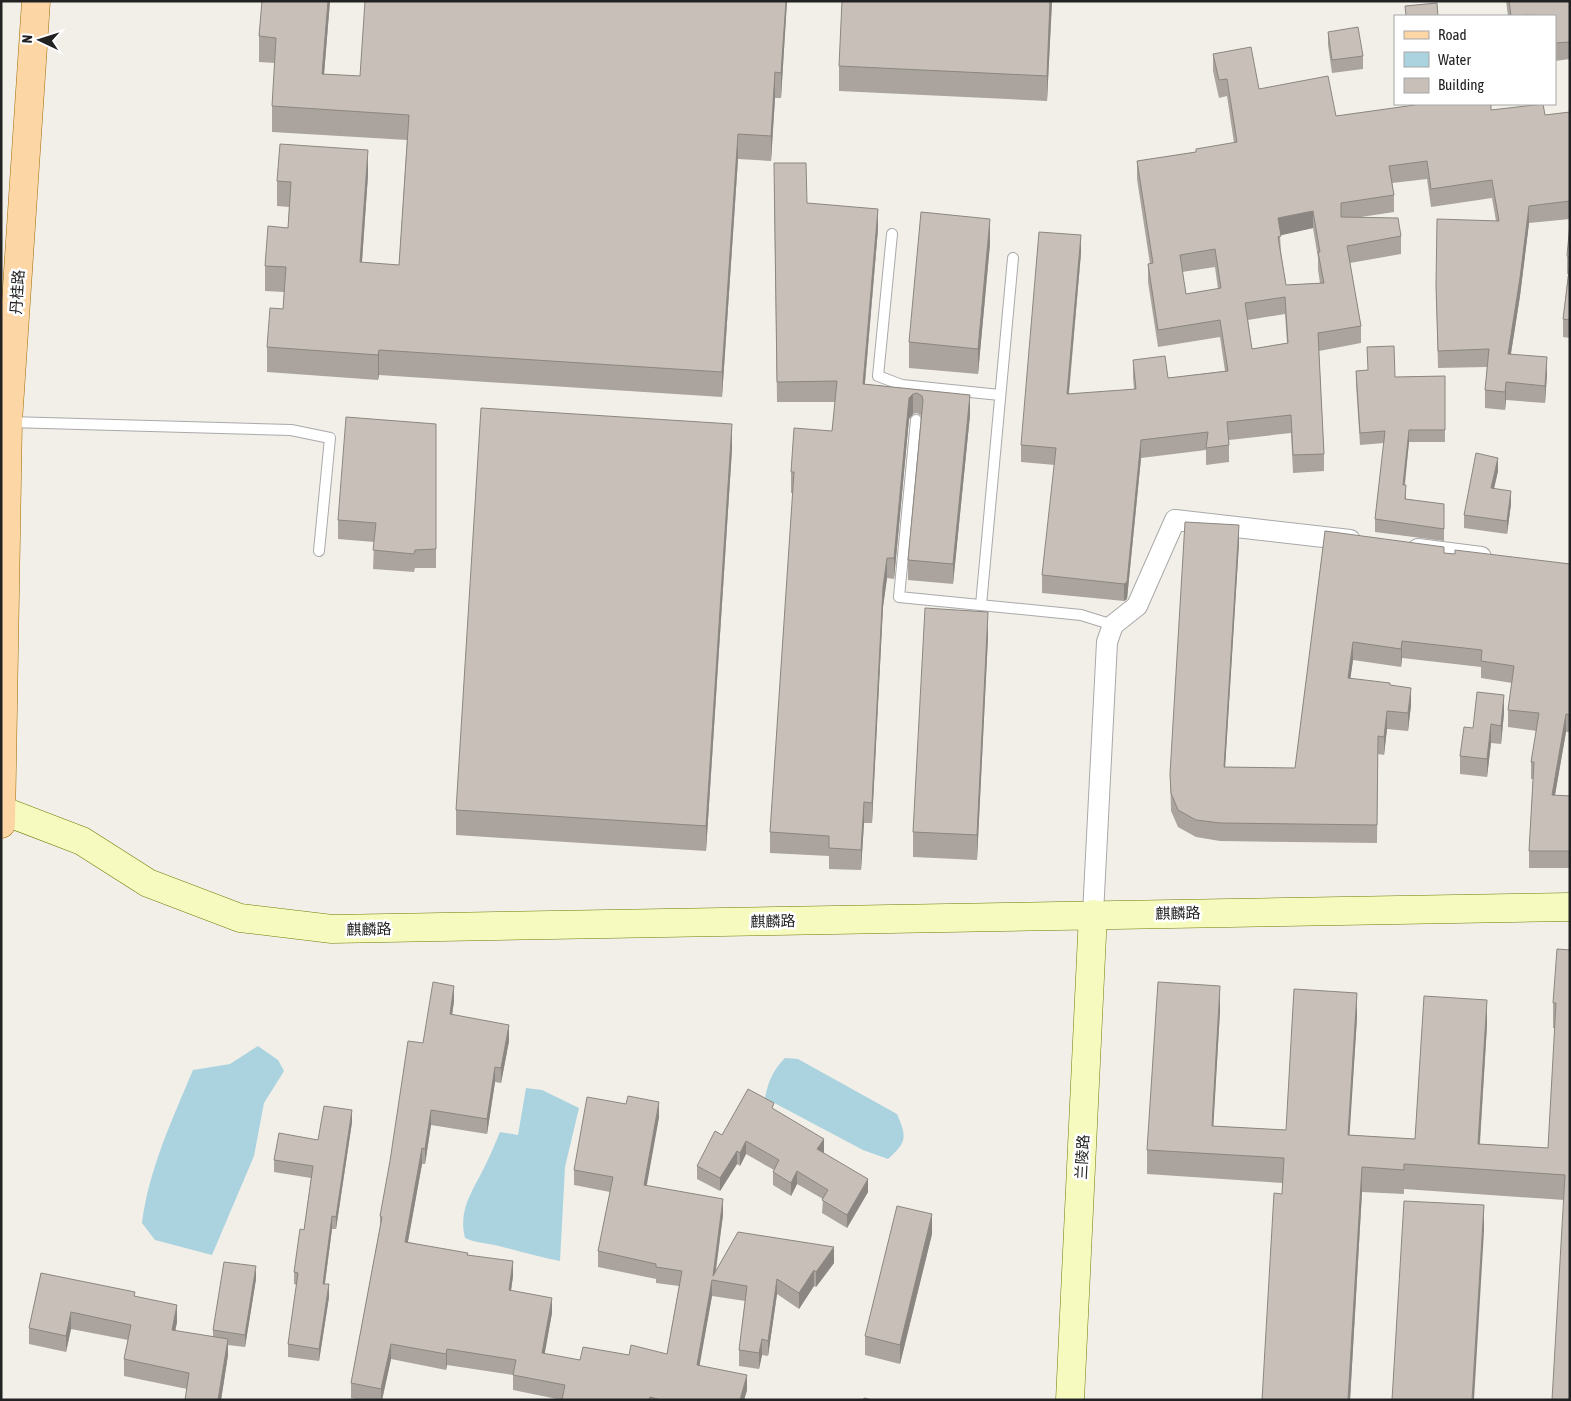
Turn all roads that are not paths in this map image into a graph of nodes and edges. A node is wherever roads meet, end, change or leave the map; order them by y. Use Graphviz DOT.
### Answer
graph roads {
  1 [pos="36,1"];
  2 [pos="892,234"];
  3 [pos="1013,258"];
  4 [pos="1000,395"];
  5 [pos="916,420"];
  6 [pos="8,422"];
  7 [pos="1368,542"];
  8 [pos="1398,546"];
  9 [pos="319,551"];
  10 [pos="1497,559"];
  11 [pos="980,605"];
  12 [pos="1113,624"];
  13 [pos="2,814"];
  14 [pos="1570,907"];
  15 [pos="1093,914"];
  16 [pos="1070,1400"];
  1 -- 6 [label="main road, 丹桂路"];
  2 -- 4 [label="lane"];
  3 -- 4 [label="lane"];
  4 -- 11 [label="lane"];
  5 -- 11 [label="lane"];
  6 -- 9 [label="lane"];
  6 -- 13 [label="main road, 丹桂路"];
  7 -- 12 [label="street"];
  8 -- 10 [label="street"];
  11 -- 12 [label="lane"];
  12 -- 15 [label="street"];
  13 -- 15 [label="street, 麒麟路"];
  14 -- 15 [label="street, 麒麟路"];
  15 -- 16 [label="street, 兰陵路"];
}
